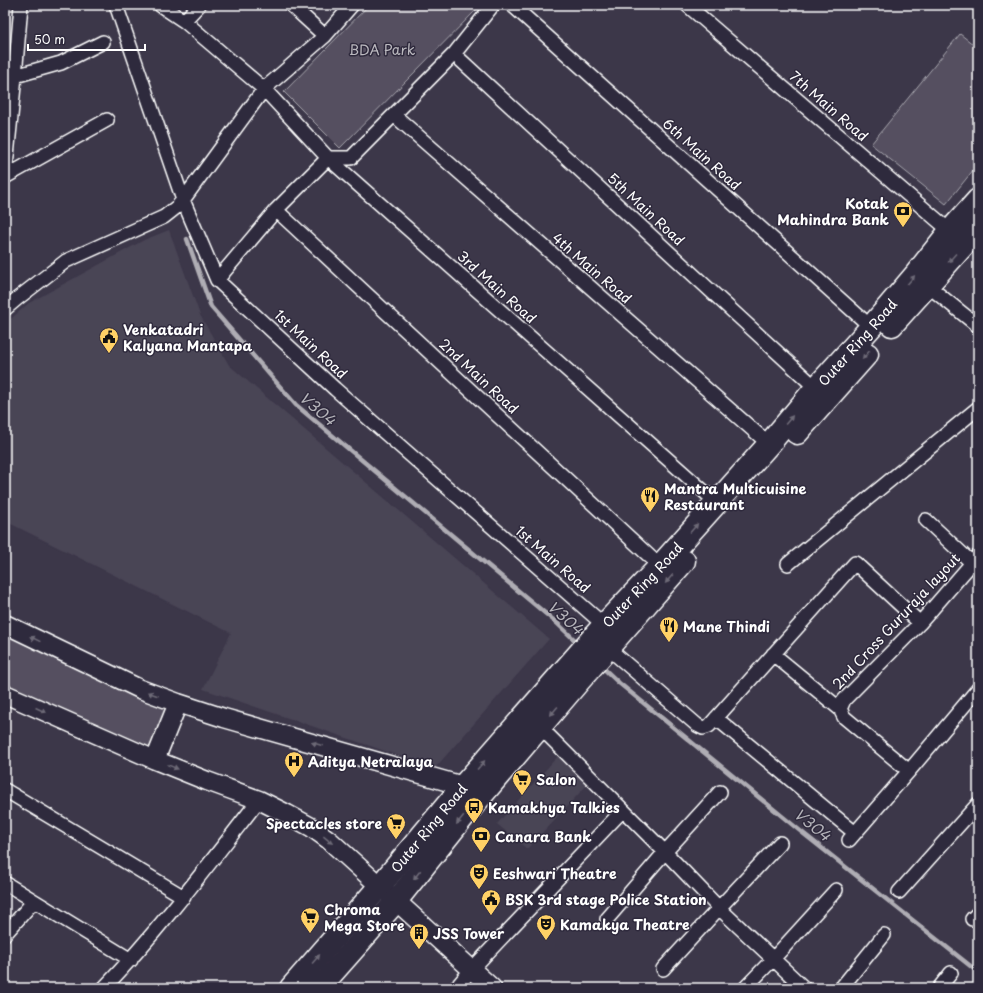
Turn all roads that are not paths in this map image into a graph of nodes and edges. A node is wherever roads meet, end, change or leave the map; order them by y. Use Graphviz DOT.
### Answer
graph roads {
  1 [pos="21,5"];
  2 [pos="116,5"];
  3 [pos="160,5"];
  4 [pos="199,5"];
  5 [pos="291,5"];
  6 [pos="352,5"];
  7 [pos="493,5"];
  8 [pos="512,5"];
  9 [pos="687,5"];
  10 [pos="184,21"];
  11 [pos="325,36"];
  12 [pos="103,42"];
  13 [pos="454,54"];
  14 [pos="15,76"];
  15 [pos="264,88"];
  16 [pos="394,115"];
  17 [pos="107,120"];
  18 [pos="328,158"];
  19 [pos="5,176"];
  20 [pos="978,200"];
  21 [pos="180,203"];
  22 [pos="276,210"];
  23 [pos="978,229"];
  24 [pos="950,230"];
  25 [pos="217,280"];
  26 [pos="927,285"];
  27 [pos="5,309"];
  28 [pos="871,326"];
  29 [pos="978,326"];
  30 [pos="816,388"];
  31 [pos="978,408"];
  32 [pos="769,444"];
  33 [pos="716,502"];
  34 [pos="926,520"];
  35 [pos="975,560"];
  36 [pos="788,564"];
  37 [pos="660,566"];
  38 [pos="920,623"];
  39 [pos="5,624"];
  40 [pos="602,641"];
  41 [pos="773,654"];
  42 [pos="573,674"];
  43 [pos="978,689"];
  44 [pos="5,694"];
  45 [pos="178,703"];
  46 [pos="840,709"];
  47 [pos="716,718"];
  48 [pos="540,727"];
  49 [pos="155,760"];
  50 [pos="909,771"];
  51 [pos="462,786"];
  52 [pos="5,790"];
  53 [pos="720,792"];
  54 [pos="259,800"];
  55 [pos="978,804"];
  56 [pos="623,810"];
  57 [pos="780,843"];
  58 [pos="665,852"];
  59 [pos="5,884"];
  60 [pos="380,886"];
  61 [pos="836,890"];
  62 [pos="899,892"];
  63 [pos="184,896"];
  64 [pos="34,901"];
  65 [pos="396,901"];
  66 [pos="719,908"];
  67 [pos="607,919"];
  68 [pos="5,934"];
  69 [pos="884,935"];
  70 [pos="773,959"];
  71 [pos="131,960"];
  72 [pos="472,969"];
  73 [pos="664,969"];
  74 [pos="951,974"];
  75 [pos="104,988"];
  76 [pos="291,988"];
  77 [pos="319,988"];
  78 [pos="456,988"];
  79 [pos="492,988"];
  80 [pos="745,988"];
  81 [pos="804,988"];
  82 [pos="841,988"];
  83 [pos="939,988"];
  1 -- 14 [label="street"];
  2 -- 21 [label="street, 1st Main Road"];
  3 -- 10 [label="street, 3rd Main Road"];
  4 -- 10 [label="street"];
  5 -- 11 [label="street"];
  6 -- 11 [label="street"];
  7 -- 13 [label="street"];
  8 -- 28 [label="street, 6th Main Road"];
  9 -- 24 [label="street, 7th Main Road"];
  10 -- 15 [label="street, 3rd Main Road"];
  11 -- 15 [label="street"];
  12 -- 14 [label="street"];
  13 -- 16 [label="street"];
  13 -- 30 [label="street, 5th Main Road"];
  14 -- 19 [label="street"];
  15 -- 18 [label="street, 3rd Main Road"];
  15 -- 21 [label="street"];
  16 -- 18 [label="street"];
  16 -- 32 [label="street, 4th Main Road"];
  17 -- 19 [label="street"];
  18 -- 22 [label="street"];
  18 -- 33 [label="street, 3rd Main Road"];
  20 -- 24 [label="highway, Outer Ring Road"];
  21 -- 25 [label="street, 1st Main Road"];
  21 -- 27 [label="street"];
  22 -- 25 [label="street"];
  22 -- 37 [label="street, 2nd Main Road"];
  23 -- 26 [label="highway, Outer Ring Road, one-way"];
  28 -- 24 [label="highway, Outer Ring Road, one-way"];
  25 -- 40 [label="street, 1st Main Road"];
  26 -- 29 [label="street"];
  26 -- 40 [label="highway, Outer Ring Road, one-way"];
  28 -- 30 [label="highway, Outer Ring Road"];
  32 -- 30 [label="highway, Outer Ring Road, one-way"];
  31 -- 36 [label="street"];
  32 -- 33 [label="highway, Outer Ring Road"];
  37 -- 33 [label="highway, Outer Ring Road, one-way"];
  34 -- 35 [label="street"];
  35 -- 38 [label="street, 2nd Cross Gururaja layout"];
  37 -- 40 [label="highway, Outer Ring Road"];
  38 -- 41 [label="street"];
  38 -- 46 [label="street, 2nd Cross Gururaja layout"];
  45 -- 39 [label="street, one-way"];
  40 -- 42 [label="highway, Outer Ring Road"];
  40 -- 47 [label="street, 1st Main Road"];
  41 -- 46 [label="street"];
  41 -- 47 [label="street"];
  42 -- 48 [label="highway, Outer Ring Road, one-way"];
  51 -- 42 [label="highway, Outer Ring Road, one-way"];
  43 -- 50 [label="street"];
  44 -- 49 [label="street, one-way"];
  45 -- 49 [label="street"];
  51 -- 45 [label="street, one-way"];
  46 -- 50 [label="street"];
  47 -- 50 [label="street"];
  48 -- 56 [label="street"];
  48 -- 65 [label="highway, Outer Ring Road, one-way"];
  49 -- 54 [label="street, one-way"];
  51 -- 60 [label="highway, Outer Ring Road"];
  52 -- 63 [label="street"];
  53 -- 58 [label="street"];
  54 -- 60 [label="street, one-way"];
  54 -- 63 [label="street"];
  55 -- 62 [label="street"];
  56 -- 58 [label="street"];
  56 -- 72 [label="street"];
  57 -- 66 [label="street"];
  58 -- 66 [label="street"];
  58 -- 67 [label="street"];
  59 -- 64 [label="street"];
  60 -- 65 [label="street"];
  76 -- 60 [label="highway, Outer Ring Road, one-way"];
  61 -- 70 [label="street"];
  63 -- 71 [label="street"];
  64 -- 68 [label="street"];
  64 -- 71 [label="street"];
  65 -- 72 [label="street"];
  65 -- 77 [label="highway, Outer Ring Road"];
  66 -- 70 [label="street"];
  66 -- 73 [label="street"];
  69 -- 82 [label="street"];
  70 -- 80 [label="street"];
  70 -- 81 [label="street"];
  71 -- 75 [label="street"];
  72 -- 78 [label="street"];
  72 -- 79 [label="street"];
  74 -- 83 [label="street"];
}
